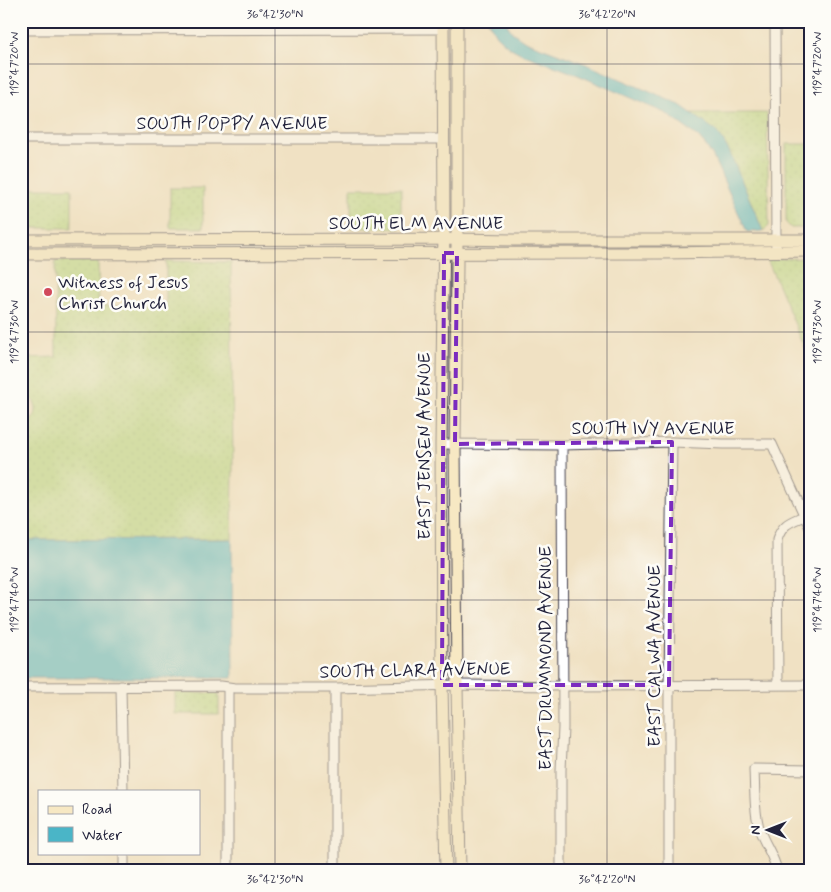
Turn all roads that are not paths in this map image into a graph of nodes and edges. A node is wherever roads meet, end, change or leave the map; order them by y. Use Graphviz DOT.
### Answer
graph roads {
  1 [pos="457,21"];
  2 [pos="775,21"];
  3 [pos="443,25"];
  4 [pos="21,30"];
  5 [pos="457,81"];
  6 [pos="21,139"];
  7 [pos="443,139"];
  8 [pos="457,239"];
  9 [pos="21,240"];
  10 [pos="444,240"];
  11 [pos="810,240"];
  12 [pos="776,246"];
  13 [pos="810,251"];
  14 [pos="444,253"];
  15 [pos="21,254"];
  16 [pos="457,254"];
  17 [pos="672,442"];
  18 [pos="441,444"];
  19 [pos="455,444"];
  20 [pos="562,445"];
  21 [pos="804,516"];
  22 [pos="810,528"];
  23 [pos="442,685"];
  24 [pos="457,685"];
  25 [pos="669,685"];
  26 [pos="778,685"];
  27 [pos="810,685"];
  28 [pos="121,686"];
  29 [pos="563,686"];
  30 [pos="21,687"];
  31 [pos="228,687"];
  32 [pos="335,688"];
  33 [pos="810,770"];
  34 [pos="123,790"];
  35 [pos="124,854"];
  36 [pos="124,871"];
  37 [pos="228,871"];
  38 [pos="336,871"];
  39 [pos="446,871"];
  40 [pos="460,871"];
  41 [pos="561,871"];
  42 [pos="669,871"];
  43 [pos="777,871"];
  1 -- 5 [label="main road, EAST JENSEN AVENUE"];
  2 -- 12 [label="street"];
  3 -- 4 [label="street"];
  3 -- 5 [label="main road"];
  3 -- 7 [label="main road, EAST JENSEN AVENUE"];
  5 -- 8 [label="main road, EAST JENSEN AVENUE"];
  6 -- 7 [label="street, SOUTH POPPY AVENUE"];
  7 -- 10 [label="main road, EAST JENSEN AVENUE"];
  8 -- 10 [label="main road, SOUTH ELM AVENUE"];
  8 -- 12 [label="main road, SOUTH ELM AVENUE"];
  8 -- 16 [label="main road, EAST JENSEN AVENUE"];
  9 -- 10 [label="main road, SOUTH ELM AVENUE"];
  10 -- 14 [label="main road, EAST JENSEN AVENUE"];
  11 -- 12 [label="main road, SOUTH ELM AVENUE"];
  12 -- 13 [label="main road, SOUTH ELM AVENUE"];
  12 -- 16 [label="main road, SOUTH ELM AVENUE"];
  14 -- 15 [label="main road, SOUTH ELM AVENUE"];
  14 -- 16 [label="main road, SOUTH ELM AVENUE"];
  14 -- 18 [label="main road, EAST JENSEN AVENUE"];
  16 -- 19 [label="main road, EAST JENSEN AVENUE"];
  17 -- 20 [label="street, SOUTH IVY AVENUE"];
  17 -- 21 [label="street, SOUTH IVY AVENUE"];
  17 -- 25 [label="street, EAST CALWA AVENUE"];
  18 -- 19 [label="street, SOUTH IVY AVENUE"];
  18 -- 23 [label="main road, EAST JENSEN AVENUE"];
  19 -- 20 [label="street, SOUTH IVY AVENUE"];
  19 -- 24 [label="main road, EAST JENSEN AVENUE"];
  20 -- 29 [label="street, EAST DRUMMOND AVENUE"];
  21 -- 22 [label="street, SOUTH IVY AVENUE"];
  21 -- 26 [label="street"];
  23 -- 24 [label="street, SOUTH CLARA AVENUE"];
  23 -- 32 [label="street, SOUTH CLARA AVENUE"];
  23 -- 39 [label="main road, EAST JENSEN AVENUE"];
  24 -- 29 [label="street, SOUTH CLARA AVENUE"];
  24 -- 40 [label="main road, EAST JENSEN AVENUE"];
  25 -- 26 [label="street, SOUTH CLARA AVENUE"];
  25 -- 29 [label="street, SOUTH CLARA AVENUE"];
  25 -- 42 [label="street, EAST CALWA AVENUE"];
  26 -- 27 [label="street, SOUTH CLARA AVENUE"];
  28 -- 30 [label="street, SOUTH CLARA AVENUE"];
  28 -- 31 [label="street, SOUTH CLARA AVENUE"];
  28 -- 34 [label="street"];
  29 -- 41 [label="street, EAST DRUMMOND AVENUE"];
  31 -- 32 [label="street, SOUTH CLARA AVENUE"];
  31 -- 37 [label="street"];
  32 -- 38 [label="street"];
  33 -- 43 [label="street"];
  35 -- 36 [label="street"];
}
